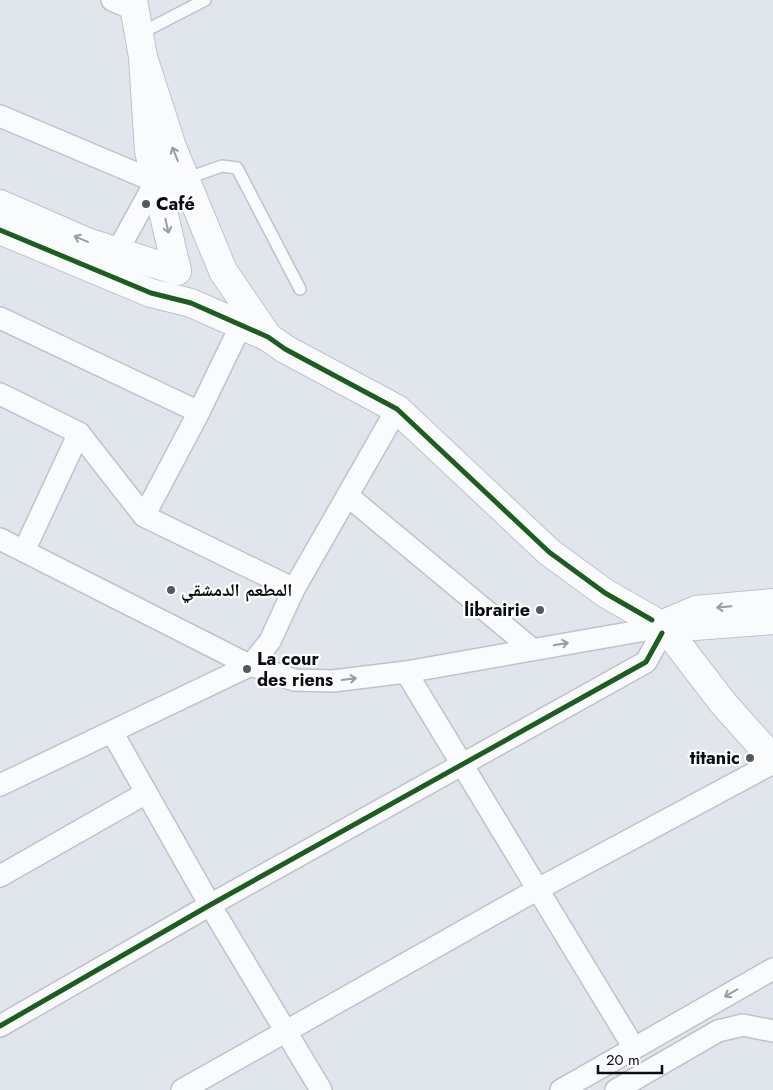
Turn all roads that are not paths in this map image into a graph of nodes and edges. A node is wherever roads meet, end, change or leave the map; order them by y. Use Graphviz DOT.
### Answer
graph roads {
  1 [pos="205,0"];
  2 [pos="132,20"];
  3 [pos="0,116"];
  4 [pos="156,181"];
  5 [pos="189,188"];
  6 [pos="0,204"];
  7 [pos="0,230"];
  8 [pos="117,252"];
  9 [pos="177,271"];
  10 [pos="223,272"];
  11 [pos="300,289"];
  12 [pos="191,303"];
  13 [pos="0,318"];
  14 [pos="241,325"];
  15 [pos="268,337"];
  16 [pos="0,394"];
  17 [pos="396,409"];
  18 [pos="199,412"];
  19 [pos="79,433"];
  20 [pos="348,496"];
  21 [pos="144,516"];
  22 [pos="9,546"];
  23 [pos="294,589"];
  24 [pos="773,603"];
  25 [pos="773,620"];
  26 [pos="660,627"];
  27 [pos="532,649"];
  28 [pos="251,665"];
  29 [pos="406,672"];
  30 [pos="112,732"];
  31 [pos="773,759"];
  32 [pos="773,764"];
  33 [pos="463,766"];
  34 [pos="0,785"];
  35 [pos="146,794"];
  36 [pos="0,876"];
  37 [pos="538,889"];
  38 [pos="210,905"];
  39 [pos="773,969"];
  40 [pos="0,1026"];
  41 [pos="773,1031"];
  42 [pos="286,1032"];
  43 [pos="634,1048"];
  44 [pos="182,1090"];
  45 [pos="321,1090"];
  46 [pos="561,1090"];
  47 [pos="616,1090"];
  1 -- 2 [label="lane"];
  2 -- 4 [label="street"];
  5 -- 2 [label="street, one-way"];
  3 -- 4 [label="street"];
  4 -- 5 [label="street"];
  4 -- 8 [label="street"];
  4 -- 9 [label="street, one-way"];
  5 -- 10 [label="street"];
  5 -- 11 [label="lane"];
  8 -- 6 [label="street, one-way"];
  7 -- 12 [label="street"];
  8 -- 9 [label="street"];
  9 -- 10 [label="street"];
  9 -- 12 [label="street"];
  10 -- 12 [label="street"];
  10 -- 15 [label="street"];
  12 -- 14 [label="street"];
  13 -- 18 [label="street"];
  14 -- 15 [label="street"];
  14 -- 18 [label="street"];
  15 -- 17 [label="street"];
  16 -- 19 [label="street"];
  17 -- 20 [label="street"];
  17 -- 26 [label="street"];
  18 -- 21 [label="street"];
  19 -- 21 [label="street"];
  19 -- 22 [label="street"];
  20 -- 23 [label="street"];
  20 -- 27 [label="street"];
  21 -- 23 [label="street"];
  22 -- 28 [label="street"];
  23 -- 28 [label="street"];
  24 -- 26 [label="street, one-way"];
  25 -- 26 [label="street"];
  27 -- 26 [label="street, one-way"];
  26 -- 31 [label="street"];
  26 -- 33 [label="street"];
  27 -- 29 [label="street"];
  28 -- 29 [label="street, one-way"];
  28 -- 30 [label="street"];
  29 -- 33 [label="street"];
  30 -- 34 [label="street"];
  30 -- 35 [label="street"];
  32 -- 37 [label="street"];
  33 -- 37 [label="street"];
  33 -- 38 [label="street"];
  35 -- 36 [label="street"];
  35 -- 38 [label="street"];
  37 -- 42 [label="street"];
  37 -- 43 [label="street"];
  38 -- 40 [label="street"];
  38 -- 42 [label="street"];
  39 -- 43 [label="street, one-way"];
  41 -- 47 [label="street"];
  42 -- 44 [label="street"];
  42 -- 45 [label="street"];
  43 -- 46 [label="street"];
}
